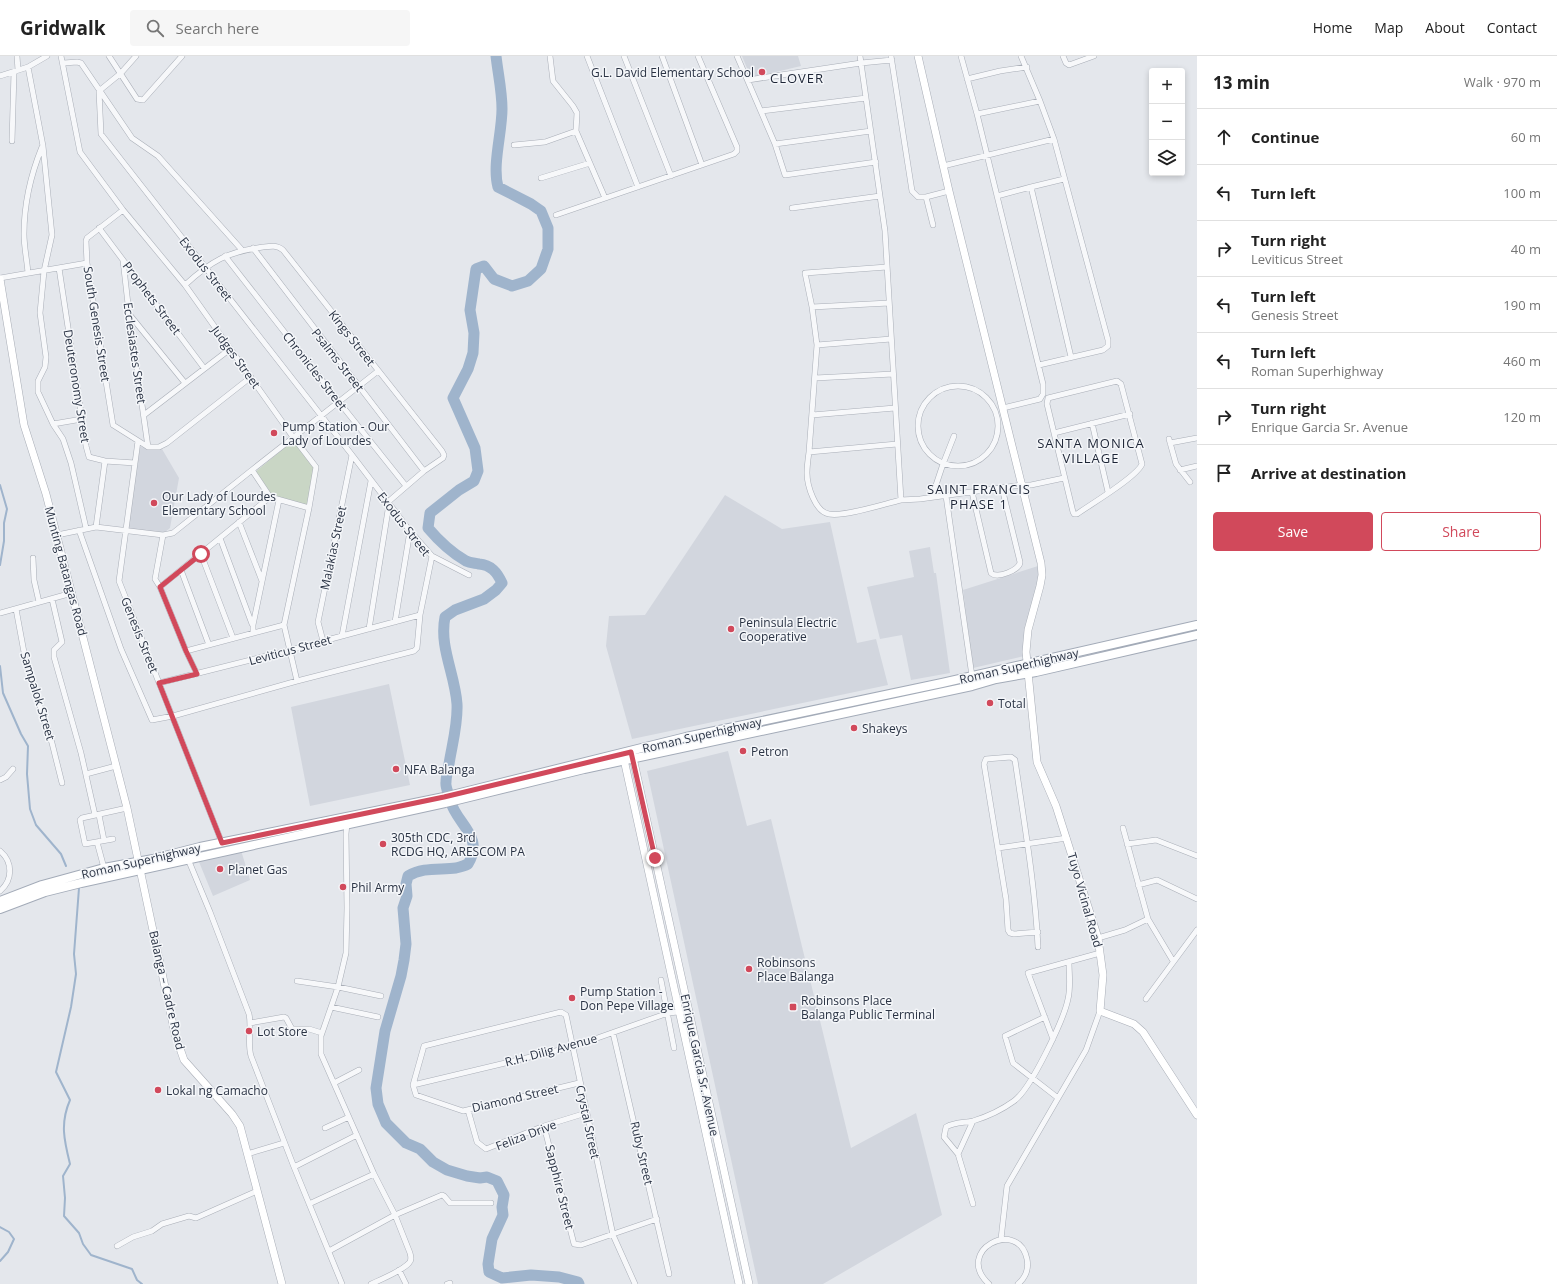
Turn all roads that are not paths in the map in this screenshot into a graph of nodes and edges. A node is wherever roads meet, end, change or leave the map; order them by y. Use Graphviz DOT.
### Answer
graph roads {
  1 [pos="17,56"];
  2 [pos="47,56"];
  3 [pos="61,56"];
  4 [pos="109,56"];
  5 [pos="136,56"];
  6 [pos="182,56"];
  7 [pos="550,56"];
  8 [pos="587,56"];
  9 [pos="624,56"];
  10 [pos="662,56"];
  11 [pos="698,56"];
  12 [pos="737,56"];
  13 [pos="860,56"];
  14 [pos="918,56"];
  15 [pos="961,56"];
  16 [pos="1021,56"];
  17 [pos="1063,56"];
  18 [pos="1094,56"];
  19 [pos="891,58"];
  20 [pos="64,63"];
  21 [pos="861,63"];
  22 [pos="28,67"];
  23 [pos="1027,67"];
  24 [pos="16,71"];
  25 [pos="121,73"];
  26 [pos="0,76"];
  27 [pos="967,79"];
  28 [pos="748,80"];
  29 [pos="99,91"];
  30 [pos="866,98"];
  31 [pos="1040,101"];
  32 [pos="761,111"];
  33 [pos="977,114"];
  34 [pos="576,131"];
  35 [pos="871,131"];
  36 [pos="1054,139"];
  37 [pos="12,141"];
  38 [pos="775,144"];
  39 [pos="514,145"];
  40 [pos="43,146"];
  41 [pos="987,156"];
  42 [pos="876,162"];
  43 [pos="590,163"];
  44 [pos="702,165"];
  45 [pos="943,166"];
  46 [pos="672,176"];
  47 [pos="541,178"];
  48 [pos="1064,179"];
  49 [pos="638,187"];
  50 [pos="1031,187"];
  51 [pos="949,191"];
  52 [pos="880,196"];
  53 [pos="997,196"];
  54 [pos="926,197"];
  55 [pos="605,198"];
  56 [pos="792,208"];
  57 [pos="123,210"];
  58 [pos="556,215"];
  59 [pos="934,225"];
  60 [pos="99,228"];
  61 [pos="252,248"];
  62 [pos="242,250"];
  63 [pos="225,256"];
  64 [pos="123,260"];
  65 [pos="87,262"];
  66 [pos="204,267"];
  67 [pos="887,267"];
  68 [pos="59,268"];
  69 [pos="44,271"];
  70 [pos="28,274"];
  71 [pos="0,279"];
  72 [pos="185,285"];
  73 [pos="889,303"];
  74 [pos="812,308"];
  75 [pos="129,313"];
  76 [pos="3,324"];
  77 [pos="891,339"];
  78 [pos="817,345"];
  79 [pos="230,349"];
  80 [pos="1071,357"];
  81 [pos="1038,365"];
  82 [pos="204,368"];
  83 [pos="378,371"];
  84 [pos="893,374"];
  85 [pos="251,377"];
  86 [pos="815,378"];
  87 [pos="186,383"];
  88 [pos="359,386"];
  89 [pos="339,402"];
  90 [pos="895,408"];
  91 [pos="1003,408"];
  92 [pos="1130,414"];
  93 [pos="144,415"];
  94 [pos="320,415"];
  95 [pos="812,416"];
  96 [pos="82,419"];
  97 [pos="1092,423"];
  98 [pos="53,424"];
  99 [pos="1054,433"];
  100 [pos="954,436"];
  101 [pos="293,437"];
  102 [pos="1197,438"];
  103 [pos="138,441"];
  104 [pos="897,444"];
  105 [pos="148,447"];
  106 [pos="809,452"];
  107 [pos="352,455"];
  108 [pos="105,461"];
  109 [pos="135,463"];
  110 [pos="943,464"];
  111 [pos="1197,466"];
  112 [pos="252,470"];
  113 [pos="1180,470"];
  114 [pos="424,471"];
  115 [pos="1064,478"];
  116 [pos="371,481"];
  117 [pos="1190,482"];
  118 [pos="1021,485"];
  119 [pos="406,486"];
  120 [pos="1002,488"];
  121 [pos="972,492"];
  122 [pos="1108,492"];
  123 [pos="946,496"];
  124 [pos="932,497"];
  125 [pos="270,498"];
  126 [pos="279,500"];
  127 [pos="901,500"];
  128 [pos="388,503"];
  129 [pos="309,508"];
  130 [pos="239,522"];
  131 [pos="96,526"];
  132 [pos="86,528"];
  133 [pos="79,530"];
  134 [pos="126,530"];
  135 [pos="410,531"];
  136 [pos="57,534"];
  137 [pos="163,535"];
  138 [pos="220,538"];
  139 [pos="201,554"];
  140 [pos="432,556"];
  141 [pos="33,558"];
  142 [pos="181,570"];
  143 [pos="469,576"];
  144 [pos="262,581"];
  145 [pos="160,587"];
  146 [pos="72,593"];
  147 [pos="52,599"];
  148 [pos="39,602"];
  149 [pos="16,609"];
  150 [pos="0,613"];
  151 [pos="420,615"];
  152 [pos="395,622"];
  153 [pos="253,625"];
  154 [pos="284,625"];
  155 [pos="1197,625"];
  156 [pos="369,629"];
  157 [pos="253,633"];
  158 [pos="1197,635"];
  159 [pos="342,636"];
  160 [pos="233,638"];
  161 [pos="323,641"];
  162 [pos="209,645"];
  163 [pos="290,650"];
  164 [pos="186,651"];
  165 [pos="1027,664"];
  166 [pos="1028,673"];
  167 [pos="197,674"];
  168 [pos="972,676"];
  169 [pos="297,681"];
  170 [pos="159,683"];
  171 [pos="173,716"];
  172 [pos="628,756"];
  173 [pos="116,766"];
  174 [pos="12,769"];
  175 [pos="86,774"];
  176 [pos="0,780"];
  177 [pos="62,783"];
  178 [pos="445,800"];
  179 [pos="127,808"];
  180 [pos="97,815"];
  181 [pos="347,823"];
  182 [pos="1123,828"];
  183 [pos="1067,838"];
  184 [pos="113,839"];
  185 [pos="104,840"];
  186 [pos="98,842"];
  187 [pos="222,843"];
  188 [pos="1027,844"];
  189 [pos="1127,844"];
  190 [pos="998,848"];
  191 [pos="0,851"];
  192 [pos="1197,856"];
  193 [pos="188,859"];
  194 [pos="139,867"];
  195 [pos="104,868"];
  196 [pos="1138,885"];
  197 [pos="0,891"];
  198 [pos="1197,899"];
  199 [pos="0,901"];
  200 [pos="0,909"];
  201 [pos="1148,919"];
  202 [pos="1197,930"];
  203 [pos="1038,932"];
  204 [pos="1098,938"];
  205 [pos="1038,947"];
  206 [pos="1100,954"];
  207 [pos="1173,961"];
  208 [pos="1069,962"];
  209 [pos="661,980"];
  210 [pos="297,981"];
  211 [pos="338,987"];
  212 [pos="381,996"];
  213 [pos="1146,999"];
  214 [pos="331,1007"];
  215 [pos="688,1011"];
  216 [pos="1100,1011"];
  217 [pos="679,1012"];
  218 [pos="668,1013"];
  219 [pos="378,1017"];
  220 [pos="1045,1017"];
  221 [pos="250,1024"];
  222 [pos="322,1033"];
  223 [pos="613,1033"];
  224 [pos="1053,1039"];
  225 [pos="572,1047"];
  226 [pos="674,1048"];
  227 [pos="359,1070"];
  228 [pos="1032,1078"];
  229 [pos="334,1083"];
  230 [pos="579,1083"];
  231 [pos="413,1085"];
  232 [pos="1058,1098"];
  233 [pos="468,1110"];
  234 [pos="586,1113"];
  235 [pos="1197,1115"];
  236 [pos="349,1116"];
  237 [pos="973,1120"];
  238 [pos="544,1126"];
  239 [pos="324,1128"];
  240 [pos="357,1134"];
  241 [pos="284,1143"];
  242 [pos="247,1154"];
  243 [pos="958,1154"];
  244 [pos="294,1167"];
  245 [pos="374,1174"];
  246 [pos="257,1191"];
  247 [pos="491,1203"];
  248 [pos="309,1204"];
  249 [pos="973,1204"];
  250 [pos="395,1215"];
  251 [pos="656,1219"];
  252 [pos="612,1235"];
  253 [pos="1000,1239"];
  254 [pos="117,1246"];
  255 [pos="329,1251"];
  256 [pos="399,1270"];
  257 [pos="669,1274"];
  258 [pos="282,1284"];
  259 [pos="342,1284"];
  260 [pos="371,1284"];
  261 [pos="406,1284"];
  262 [pos="635,1284"];
  263 [pos="739,1284"];
  264 [pos="749,1284"];
  265 [pos="988,1284"];
  266 [pos="1019,1284"];
  1 -- 24 [label="street"];
  2 -- 22 [label="street"];
  3 -- 20 [label="street, Judges Street"];
  4 -- 25 [label="street"];
  5 -- 25 [label="street"];
  6 -- 25 [label="street"];
  7 -- 34 [label="street"];
  8 -- 49 [label="street"];
  9 -- 46 [label="street"];
  10 -- 44 [label="street"];
  11 -- 44 [label="street"];
  12 -- 28 [label="street"];
  13 -- 21 [label="street"];
  14 -- 45 [label="street, Tuyo Vicinal Road"];
  15 -- 27 [label="street"];
  16 -- 23 [label="street"];
  17 -- 18 [label="street"];
  19 -- 21 [label="street"];
  19 -- 54 [label="street"];
  20 -- 29 [label="street"];
  20 -- 57 [label="street, Judges Street"];
  21 -- 28 [label="street"];
  21 -- 30 [label="street"];
  22 -- 24 [label="street"];
  22 -- 40 [label="street"];
  23 -- 27 [label="street"];
  23 -- 31 [label="street"];
  24 -- 26 [label="street"];
  24 -- 37 [label="street"];
  25 -- 29 [label="street"];
  27 -- 33 [label="street"];
  28 -- 32 [label="street"];
  29 -- 62 [label="street"];
  29 -- 66 [label="street, Exodus Street"];
  30 -- 32 [label="street"];
  30 -- 35 [label="street"];
  31 -- 33 [label="street"];
  31 -- 36 [label="street"];
  32 -- 38 [label="street"];
  33 -- 41 [label="street"];
  34 -- 39 [label="street"];
  34 -- 43 [label="street"];
  35 -- 38 [label="street"];
  35 -- 42 [label="street"];
  36 -- 41 [label="street"];
  36 -- 48 [label="street"];
  38 -- 42 [label="street"];
  40 -- 69 [label="street"];
  40 -- 70 [label="street"];
  41 -- 45 [label="street"];
  41 -- 53 [label="street"];
  42 -- 52 [label="street"];
  43 -- 47 [label="street"];
  43 -- 55 [label="street"];
  44 -- 46 [label="street"];
  45 -- 51 [label="street, Tuyo Vicinal Road"];
  46 -- 49 [label="street"];
  48 -- 50 [label="street"];
  48 -- 80 [label="street"];
  49 -- 55 [label="street"];
  50 -- 53 [label="street"];
  50 -- 80 [label="street"];
  51 -- 54 [label="street"];
  51 -- 91 [label="street, Tuyo Vicinal Road"];
  52 -- 56 [label="street"];
  52 -- 67 [label="street"];
  53 -- 81 [label="street"];
  54 -- 59 [label="street"];
  55 -- 58 [label="street"];
  57 -- 60 [label="street, South Genesis Street"];
  57 -- 72 [label="street, Judges Street"];
  60 -- 64 [label="street, Prophets Street"];
  60 -- 65 [label="street, South Genesis Street"];
  61 -- 62 [label="street, Kings Street"];
  61 -- 83 [label="street, Kings Street"];
  61 -- 88 [label="street, Psalms Street"];
  62 -- 63 [label="street, Kings Street"];
  63 -- 66 [label="street, Kings Street"];
  63 -- 89 [label="street, Chronicles Street"];
  64 -- 75 [label="street, Ecclesiastes Street"];
  64 -- 82 [label="street, Prophets Street"];
  65 -- 68 [label="street"];
  65 -- 103 [label="street, South Genesis Street"];
  66 -- 72 [label="street, Kings Street"];
  66 -- 94 [label="street, Exodus Street"];
  67 -- 73 [label="street"];
  67 -- 74 [label="street"];
  68 -- 69 [label="street"];
  68 -- 96 [label="street, Deuteronomy Street"];
  69 -- 70 [label="street"];
  69 -- 98 [label="street"];
  70 -- 71 [label="street"];
  71 -- 76 [label="street, Munting Batangas Road"];
  72 -- 79 [label="street, Judges Street"];
  73 -- 74 [label="street"];
  73 -- 77 [label="street"];
  74 -- 78 [label="street"];
  75 -- 87 [label="street"];
  75 -- 93 [label="street, Ecclesiastes Street"];
  76 -- 136 [label="street, Munting Batangas Road"];
  77 -- 78 [label="street"];
  77 -- 84 [label="street"];
  78 -- 86 [label="street"];
  79 -- 82 [label="street"];
  79 -- 85 [label="street, Judges Street"];
  80 -- 81 [label="street"];
  81 -- 91 [label="street"];
  82 -- 87 [label="street"];
  83 -- 88 [label="street"];
  83 -- 114 [label="street, Kings Street"];
  84 -- 86 [label="street"];
  84 -- 90 [label="street"];
  85 -- 101 [label="street, Judges Street"];
  85 -- 105 [label="street"];
  86 -- 95 [label="street"];
  87 -- 93 [label="street"];
  88 -- 89 [label="street"];
  88 -- 114 [label="street, Psalms Street"];
  89 -- 94 [label="street"];
  89 -- 119 [label="street, Chronicles Street"];
  90 -- 95 [label="street"];
  90 -- 104 [label="street"];
  91 -- 118 [label="street, Tuyo Vicinal Road"];
  92 -- 97 [label="street"];
  92 -- 99 [label="street"];
  92 -- 122 [label="street"];
  93 -- 105 [label="street, Ecclesiastes Street"];
  94 -- 101 [label="street"];
  94 -- 107 [label="street, Exodus Street"];
  95 -- 106 [label="street"];
  96 -- 98 [label="street"];
  96 -- 108 [label="street, Deuteronomy Street"];
  97 -- 99 [label="street"];
  97 -- 122 [label="street"];
  98 -- 132 [label="street"];
  99 -- 115 [label="street"];
  100 -- 110 [label="street"];
  101 -- 112 [label="street"];
  101 -- 129 [label="street, Judges Street"];
  102 -- 113 [label="street"];
  103 -- 105 [label="street, South Genesis Street"];
  103 -- 109 [label="street, Genesis Street"];
  104 -- 106 [label="street"];
  104 -- 127 [label="street"];
  106 -- 127 [label="street"];
  107 -- 116 [label="street, Exodus Street"];
  107 -- 161 [label="street, Malakias Street"];
  108 -- 109 [label="street, Deuteronomy Street"];
  108 -- 131 [label="street"];
  109 -- 134 [label="street, Genesis Street"];
  110 -- 110 [label="street"];
  110 -- 124 [label="street"];
  111 -- 113 [label="street"];
  112 -- 125 [label="street"];
  112 -- 137 [label="street"];
  113 -- 117 [label="street"];
  114 -- 119 [label="street, Kings Street"];
  115 -- 118 [label="street"];
  115 -- 122 [label="street"];
  116 -- 128 [label="street, Exodus Street"];
  116 -- 159 [label="street"];
  118 -- 120 [label="street"];
  118 -- 165 [label="street, Tuyo Vicinal Road"];
  119 -- 128 [label="street, Kings Street"];
  120 -- 121 [label="street"];
  120 -- 121 [label="street"];
  121 -- 123 [label="street"];
  123 -- 124 [label="street"];
  123 -- 168 [label="street"];
  124 -- 127 [label="street"];
  125 -- 126 [label="street"];
  125 -- 130 [label="street"];
  126 -- 129 [label="street"];
  126 -- 144 [label="street"];
  128 -- 135 [label="street, Exodus Street"];
  128 -- 156 [label="street"];
  129 -- 154 [label="street, Judges Street"];
  130 -- 138 [label="street"];
  130 -- 144 [label="street"];
  131 -- 132 [label="street"];
  131 -- 134 [label="street"];
  132 -- 133 [label="street"];
  133 -- 136 [label="street"];
  133 -- 171 [label="street, Exodus Street"];
  134 -- 137 [label="street"];
  134 -- 170 [label="street, Genesis Street"];
  135 -- 140 [label="street, Exodus Street"];
  135 -- 152 [label="street"];
  136 -- 146 [label="street, Munting Batangas Road"];
  137 -- 145 [label="street"];
  138 -- 139 [label="street"];
  138 -- 153 [label="street"];
  139 -- 142 [label="street"];
  139 -- 160 [label="street"];
  140 -- 143 [label="street"];
  140 -- 151 [label="street, Exodus Street"];
  141 -- 148 [label="street"];
  142 -- 145 [label="street"];
  142 -- 162 [label="street"];
  144 -- 153 [label="street"];
  145 -- 164 [label="street"];
  146 -- 147 [label="street"];
  146 -- 173 [label="street, Munting Batangas Road"];
  147 -- 148 [label="street"];
  147 -- 175 [label="street"];
  148 -- 149 [label="street"];
  149 -- 150 [label="street"];
  149 -- 177 [label="street, Sampalok Street"];
  151 -- 152 [label="street, Leviticus Street"];
  151 -- 169 [label="street, Exodus Street"];
  152 -- 156 [label="street, Leviticus Street"];
  153 -- 157 [label="street"];
  154 -- 157 [label="street"];
  154 -- 163 [label="street, Judges Street"];
  155 -- 165 [label="main road, Roman Superhighway"];
  156 -- 159 [label="street, Leviticus Street"];
  157 -- 160 [label="street"];
  158 -- 166 [label="main road, Roman Superhighway"];
  159 -- 161 [label="street, Leviticus Street"];
  160 -- 162 [label="street"];
  161 -- 163 [label="street, Leviticus Street"];
  162 -- 164 [label="street"];
  163 -- 167 [label="street, Leviticus Street"];
  163 -- 169 [label="street, Judges Street"];
  164 -- 167 [label="street"];
  165 -- 166 [label="street, Tuyo Vicinal Road"];
  165 -- 168 [label="main road, Roman Superhighway"];
  166 -- 172 [label="main road, Roman Superhighway"];
  166 -- 183 [label="street, Tuyo Vicinal Road"];
  167 -- 170 [label="street, Leviticus Street"];
  168 -- 172 [label="main road, Roman Superhighway"];
  169 -- 171 [label="street, Exodus Street"];
  170 -- 171 [label="street, Genesis Street"];
  171 -- 187 [label="street, Genesis Street"];
  172 -- 178 [label="main road, Roman Superhighway"];
  172 -- 215 [label="street, Enrique Garcia Sr. Avenue"];
  172 -- 217 [label="street, Enrique Garcia Sr. Avenue"];
  173 -- 175 [label="street"];
  173 -- 179 [label="street, Munting Batangas Road"];
  174 -- 176 [label="street"];
  175 -- 180 [label="street"];
  178 -- 181 [label="main road, Roman Superhighway"];
  178 -- 187 [label="main road, Roman Superhighway"];
  179 -- 180 [label="street"];
  179 -- 194 [label="street, Munting Batangas Road"];
  180 -- 185 [label="street"];
  180 -- 186 [label="street"];
  181 -- 193 [label="main road, Roman Superhighway"];
  181 -- 211 [label="street"];
  182 -- 189 [label="street"];
  183 -- 188 [label="street"];
  183 -- 204 [label="street, Tuyo Vicinal Road"];
  184 -- 185 [label="street"];
  185 -- 186 [label="street"];
  186 -- 195 [label="street"];
  187 -- 194 [label="main road, Roman Superhighway"];
  188 -- 190 [label="street"];
  188 -- 190 [label="street"];
  188 -- 203 [label="street"];
  189 -- 192 [label="street"];
  189 -- 196 [label="street"];
  190 -- 203 [label="street"];
  191 -- 197 [label="street"];
  193 -- 194 [label="main road, Roman Superhighway"];
  193 -- 221 [label="street"];
  194 -- 195 [label="main road, Roman Superhighway"];
  194 -- 200 [label="main road, Roman Superhighway"];
  194 -- 242 [label="street, Balanga – Cadre Road"];
  195 -- 199 [label="main road, Roman Superhighway"];
  196 -- 198 [label="street"];
  196 -- 201 [label="street"];
  201 -- 204 [label="street"];
  201 -- 207 [label="street"];
  202 -- 207 [label="street"];
  203 -- 205 [label="street"];
  204 -- 206 [label="street, Tuyo Vicinal Road"];
  206 -- 208 [label="street"];
  206 -- 216 [label="street, Tuyo Vicinal Road"];
  207 -- 213 [label="street"];
  208 -- 220 [label="street"];
  208 -- 224 [label="street"];
  209 -- 218 [label="street"];
  210 -- 211 [label="street"];
  211 -- 212 [label="street"];
  211 -- 214 [label="street"];
  214 -- 219 [label="street"];
  214 -- 222 [label="street"];
  215 -- 217 [label="street, R.H. Dilig Avenue"];
  215 -- 264 [label="street, Enrique Garcia Sr. Avenue"];
  216 -- 232 [label="street"];
  216 -- 235 [label="street"];
  217 -- 218 [label="street, R.H. Dilig Avenue"];
  217 -- 263 [label="street, Enrique Garcia Sr. Avenue"];
  218 -- 223 [label="street, R.H. Dilig Avenue"];
  218 -- 226 [label="street"];
  220 -- 224 [label="street"];
  220 -- 228 [label="street"];
  221 -- 222 [label="street"];
  221 -- 241 [label="street"];
  222 -- 229 [label="street"];
  223 -- 225 [label="street, R.H. Dilig Avenue"];
  223 -- 251 [label="street, Ruby Street"];
  224 -- 228 [label="street"];
  225 -- 230 [label="street, Crystal Street"];
  225 -- 231 [label="street, R.H. Dilig Avenue"];
  225 -- 231 [label="street, Crystal Street"];
  227 -- 229 [label="street"];
  228 -- 232 [label="street"];
  228 -- 237 [label="street"];
  229 -- 236 [label="street"];
  230 -- 233 [label="street, Diamond Street"];
  230 -- 234 [label="street, Crystal Street"];
  231 -- 233 [label="street, Diamond Street"];
  232 -- 253 [label="street"];
  233 -- 238 [label="street, Feliza Drive"];
  234 -- 238 [label="street, Feliza Drive"];
  234 -- 252 [label="street, Crystal Street"];
  236 -- 239 [label="street"];
  236 -- 240 [label="street"];
  237 -- 243 [label="street"];
  237 -- 243 [label="street"];
  238 -- 252 [label="street, Sapphire Street"];
  240 -- 244 [label="street"];
  240 -- 245 [label="street"];
  241 -- 242 [label="street"];
  241 -- 244 [label="street"];
  242 -- 246 [label="street, Balanga – Cadre Road"];
  243 -- 249 [label="street"];
  244 -- 248 [label="street"];
  245 -- 248 [label="street"];
  245 -- 250 [label="street"];
  246 -- 254 [label="street"];
  246 -- 258 [label="street, Balanga – Cadre Road"];
  247 -- 250 [label="street"];
  248 -- 255 [label="street"];
  250 -- 255 [label="street"];
  250 -- 256 [label="street"];
  251 -- 252 [label="street"];
  251 -- 257 [label="street, Ruby Street"];
  252 -- 262 [label="street, Crystal Street"];
  253 -- 265 [label="street"];
  253 -- 266 [label="street"];
  255 -- 259 [label="street"];
  256 -- 260 [label="street"];
  256 -- 261 [label="street"];
}
